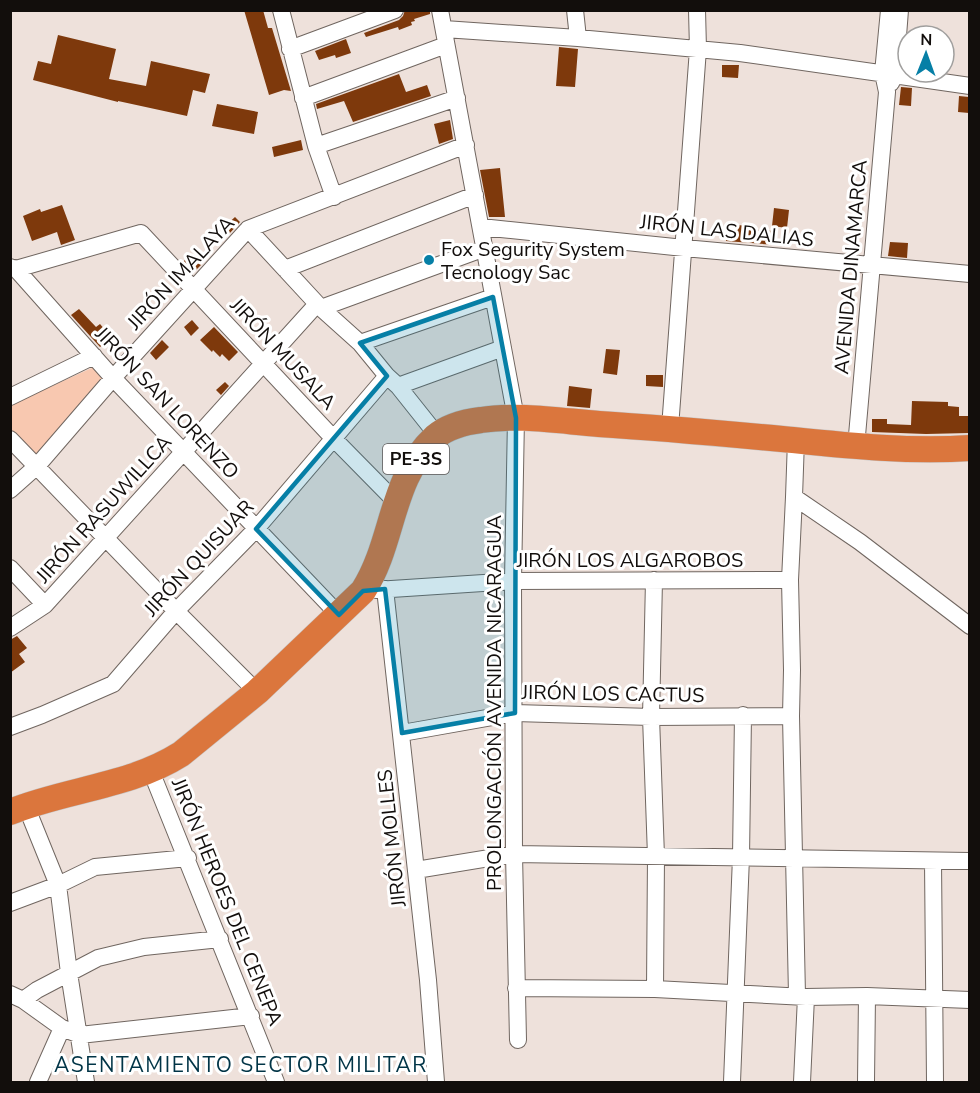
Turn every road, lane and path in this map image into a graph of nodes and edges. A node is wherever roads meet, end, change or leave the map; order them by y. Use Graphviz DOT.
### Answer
graph roads {
  1 [pos="281,10"];
  2 [pos="395,10"];
  3 [pos="441,10"];
  4 [pos="575,10"];
  5 [pos="697,10"];
  6 [pos="889,10"];
  7 [pos="900,10"];
  8 [pos="445,37"];
  9 [pos="578,38"];
  10 [pos="290,49"];
  11 [pos="698,49"];
  12 [pos="889,74"];
  13 [pos="969,87"];
  14 [pos="303,98"];
  15 [pos="457,98"];
  16 [pos="316,146"];
  17 [pos="466,146"];
  18 [pos="475,195"];
  19 [pos="334,197"];
  20 [pos="481,227"];
  21 [pos="249,229"];
  22 [pos="485,248"];
  23 [pos="684,248"];
  24 [pos="872,266"];
  25 [pos="13,268"];
  26 [pos="285,269"];
  27 [pos="969,274"];
  28 [pos="193,290"];
  29 [pos="493,297"];
  30 [pos="319,306"];
  31 [pos="360,343"];
  32 [pos="503,348"];
  33 [pos="94,356"];
  34 [pos="264,364"];
  35 [pos="114,378"];
  36 [pos="392,381"];
  37 [pos="10,397"];
  38 [pos="516,418"];
  39 [pos="670,428"];
  40 [pos="437,435"];
  41 [pos="10,439"];
  42 [pos="334,439"];
  43 [pos="796,440"];
  44 [pos="856,447"];
  45 [pos="969,448"];
  46 [pos="184,453"];
  47 [pos="37,466"];
  48 [pos="10,490"];
  49 [pos="794,497"];
  50 [pos="396,502"];
  51 [pos="256,529"];
  52 [pos="106,537"];
  53 [pos="10,568"];
  54 [pos="654,580"];
  55 [pos="790,580"];
  56 [pos="513,581"];
  57 [pos="374,590"];
  58 [pos="45,605"];
  59 [pos="176,611"];
  60 [pos="339,615"];
  61 [pos="969,626"];
  62 [pos="10,628"];
  63 [pos="257,692"];
  64 [pos="515,713"];
  65 [pos="744,715"];
  66 [pos="790,716"];
  67 [pos="651,717"];
  68 [pos="10,727"];
  69 [pos="402,733"];
  70 [pos="151,771"];
  71 [pos="18,809"];
  72 [pos="514,854"];
  73 [pos="656,856"];
  74 [pos="741,857"];
  75 [pos="794,857"];
  76 [pos="188,858"];
  77 [pos="933,861"];
  78 [pos="969,861"];
  79 [pos="416,870"];
  80 [pos="58,885"];
  81 [pos="10,903"];
  82 [pos="220,939"];
  83 [pos="69,974"];
  84 [pos="516,988"];
  85 [pos="656,989"];
  86 [pos="736,994"];
  87 [pos="802,996"];
  88 [pos="867,996"];
  89 [pos="17,997"];
  90 [pos="933,999"];
  91 [pos="969,1000"];
  92 [pos="251,1016"];
  93 [pos="62,1029"];
  94 [pos="80,1035"];
  95 [pos="518,1040"];
  96 [pos="434,1082"];
  97 [pos="38,1083"];
  98 [pos="86,1083"];
  99 [pos="276,1083"];
  100 [pos="732,1083"];
  101 [pos="802,1083"];
  102 [pos="866,1083"];
  103 [pos="935,1083"];
  1 -- 10 [label="street"];
  2 -- 10 [label="street"];
  3 -- 8 [label="street, PROLONGACIÓN AVENIDA NICARAGUA"];
  4 -- 9 [label="street"];
  5 -- 11 [label="street"];
  6 -- 12 [label="street, AVENIDA DINAMARCA"];
  7 -- 12 [label="street, AVENIDA DINAMARCA"];
  8 -- 9 [label="street"];
  8 -- 14 [label="street"];
  8 -- 15 [label="street, PROLONGACIÓN AVENIDA NICARAGUA"];
  9 -- 11 [label="street"];
  10 -- 14 [label="street"];
  11 -- 12 [label="street"];
  11 -- 23 [label="street"];
  12 -- 13 [label="street"];
  12 -- 24 [label="street, AVENIDA DINAMARCA"];
  14 -- 16 [label="street"];
  15 -- 16 [label="street"];
  15 -- 17 [label="street, PROLONGACIÓN AVENIDA NICARAGUA"];
  16 -- 19 [label="street"];
  17 -- 18 [label="street, PROLONGACIÓN AVENIDA NICARAGUA"];
  17 -- 19 [label="street, JIRÓN IMALAYA"];
  18 -- 20 [label="street, PROLONGACIÓN AVENIDA NICARAGUA"];
  18 -- 26 [label="street"];
  19 -- 21 [label="street, JIRÓN IMALAYA"];
  20 -- 22 [label="street, PROLONGACIÓN AVENIDA NICARAGUA"];
  20 -- 23 [label="street, JIRÓN LAS DALIAS"];
  21 -- 26 [label="street"];
  21 -- 28 [label="street, JIRÓN IMALAYA"];
  22 -- 29 [label="street, PROLONGACIÓN AVENIDA NICARAGUA"];
  22 -- 30 [label="street"];
  23 -- 24 [label="street, JIRÓN LAS DALIAS"];
  23 -- 39 [label="street"];
  24 -- 27 [label="street, JIRÓN LAS DALIAS"];
  24 -- 44 [label="street, AVENIDA DINAMARCA"];
  25 -- 28 [label="street, JIRÓN MUSALA"];
  25 -- 33 [label="street, JIRÓN SAN LORENZO"];
  26 -- 30 [label="street"];
  28 -- 34 [label="street, JIRÓN MUSALA"];
  28 -- 35 [label="street, JIRÓN IMALAYA"];
  29 -- 31 [label="street"];
  29 -- 32 [label="street, PROLONGACIÓN AVENIDA NICARAGUA"];
  30 -- 31 [label="street"];
  30 -- 34 [label="street, JIRÓN RASUWILLCA"];
  31 -- 36 [label="street"];
  32 -- 36 [label="street"];
  32 -- 38 [label="street, PROLONGACIÓN AVENIDA NICARAGUA"];
  33 -- 35 [label="street, JIRÓN SAN LORENZO"];
  33 -- 37 [label="street"];
  34 -- 42 [label="street, JIRÓN MUSALA"];
  34 -- 46 [label="street, JIRÓN RASUWILLCA"];
  35 -- 46 [label="street, JIRÓN SAN LORENZO"];
  35 -- 47 [label="street, JIRÓN IMALAYA"];
  36 -- 40 [label="street"];
  36 -- 42 [label="street, JIRÓN QUISUAR"];
  38 -- 39 [label="highway, PE-3S"];
  38 -- 40 [label="highway, PE-3S"];
  38 -- 56 [label="street, PROLONGACIÓN AVENIDA NICARAGUA"];
  39 -- 43 [label="highway, PE-3S"];
  40 -- 50 [label="highway, PE-3S"];
  41 -- 47 [label="street"];
  42 -- 50 [label="street, JIRÓN MUSALA"];
  42 -- 51 [label="street, JIRÓN QUISUAR"];
  43 -- 44 [label="highway, PE-3S"];
  43 -- 49 [label="street"];
  44 -- 45 [label="highway, PE-3S"];
  46 -- 51 [label="street, JIRÓN SAN LORENZO"];
  46 -- 52 [label="street, JIRÓN RASUWILLCA"];
  47 -- 48 [label="street, JIRÓN IMALAYA"];
  47 -- 52 [label="street"];
  49 -- 55 [label="street"];
  49 -- 61 [label="street"];
  50 -- 57 [label="highway, PE-3S"];
  51 -- 59 [label="street, JIRÓN QUISUAR"];
  51 -- 60 [label="street, JIRÓN SAN LORENZO"];
  52 -- 58 [label="street, JIRÓN RASUWILLCA"];
  52 -- 59 [label="street"];
  53 -- 58 [label="street"];
  54 -- 55 [label="street, JIRÓN LOS ALGAROBOS"];
  54 -- 56 [label="street, JIRÓN LOS ALGAROBOS"];
  54 -- 67 [label="street"];
  55 -- 66 [label="street"];
  56 -- 57 [label="street, JIRÓN LOS ALGAROBOS"];
  56 -- 64 [label="street, PROLONGACIÓN AVENIDA NICARAGUA"];
  57 -- 60 [label="highway, PE-3S"];
  57 -- 69 [label="street, JIRÓN MOLLES"];
  58 -- 62 [label="street, JIRÓN RASUWILLCA"];
  59 -- 63 [label="street"];
  59 -- 68 [label="street, JIRÓN QUISUAR"];
  60 -- 63 [label="highway, PE-3S"];
  63 -- 70 [label="highway, PE-3S"];
  64 -- 67 [label="street, JIRÓN LOS CACTUS"];
  64 -- 69 [label="street, JIRÓN LOS CACTUS"];
  64 -- 72 [label="street, PROLONGACIÓN AVENIDA NICARAGUA"];
  65 -- 66 [label="street, JIRÓN LOS CACTUS"];
  65 -- 67 [label="street, JIRÓN LOS CACTUS"];
  65 -- 74 [label="street"];
  66 -- 75 [label="street"];
  67 -- 73 [label="street"];
  69 -- 79 [label="street, JIRÓN MOLLES"];
  70 -- 71 [label="highway, PE-3S"];
  70 -- 76 [label="street, JIRÓN HEROES DEL CENEPA"];
  71 -- 80 [label="street"];
  72 -- 73 [label="street"];
  72 -- 79 [label="street"];
  72 -- 84 [label="street, PROLONGACIÓN AVENIDA NICARAGUA"];
  73 -- 74 [label="street"];
  73 -- 85 [label="street"];
  74 -- 75 [label="street"];
  74 -- 86 [label="street"];
  75 -- 77 [label="street"];
  75 -- 87 [label="street"];
  76 -- 80 [label="street"];
  76 -- 82 [label="street, JIRÓN HEROES DEL CENEPA"];
  77 -- 78 [label="street"];
  77 -- 90 [label="street"];
  79 -- 96 [label="street, JIRÓN MOLLES"];
  80 -- 81 [label="street"];
  80 -- 83 [label="street"];
  82 -- 83 [label="street"];
  82 -- 92 [label="street, JIRÓN HEROES DEL CENEPA"];
  83 -- 89 [label="street"];
  83 -- 94 [label="street"];
  84 -- 85 [label="street"];
  84 -- 95 [label="street, PROLONGACIÓN AVENIDA NICARAGUA"];
  85 -- 86 [label="street"];
  86 -- 87 [label="street"];
  86 -- 100 [label="street"];
  87 -- 88 [label="street"];
  87 -- 101 [label="street"];
  88 -- 90 [label="street"];
  88 -- 102 [label="street"];
  89 -- 93 [label="street"];
  90 -- 91 [label="street"];
  90 -- 103 [label="street"];
  92 -- 94 [label="street"];
  92 -- 99 [label="street, JIRÓN HEROES DEL CENEPA"];
  93 -- 94 [label="street"];
  93 -- 97 [label="street"];
  94 -- 98 [label="street"];
}
